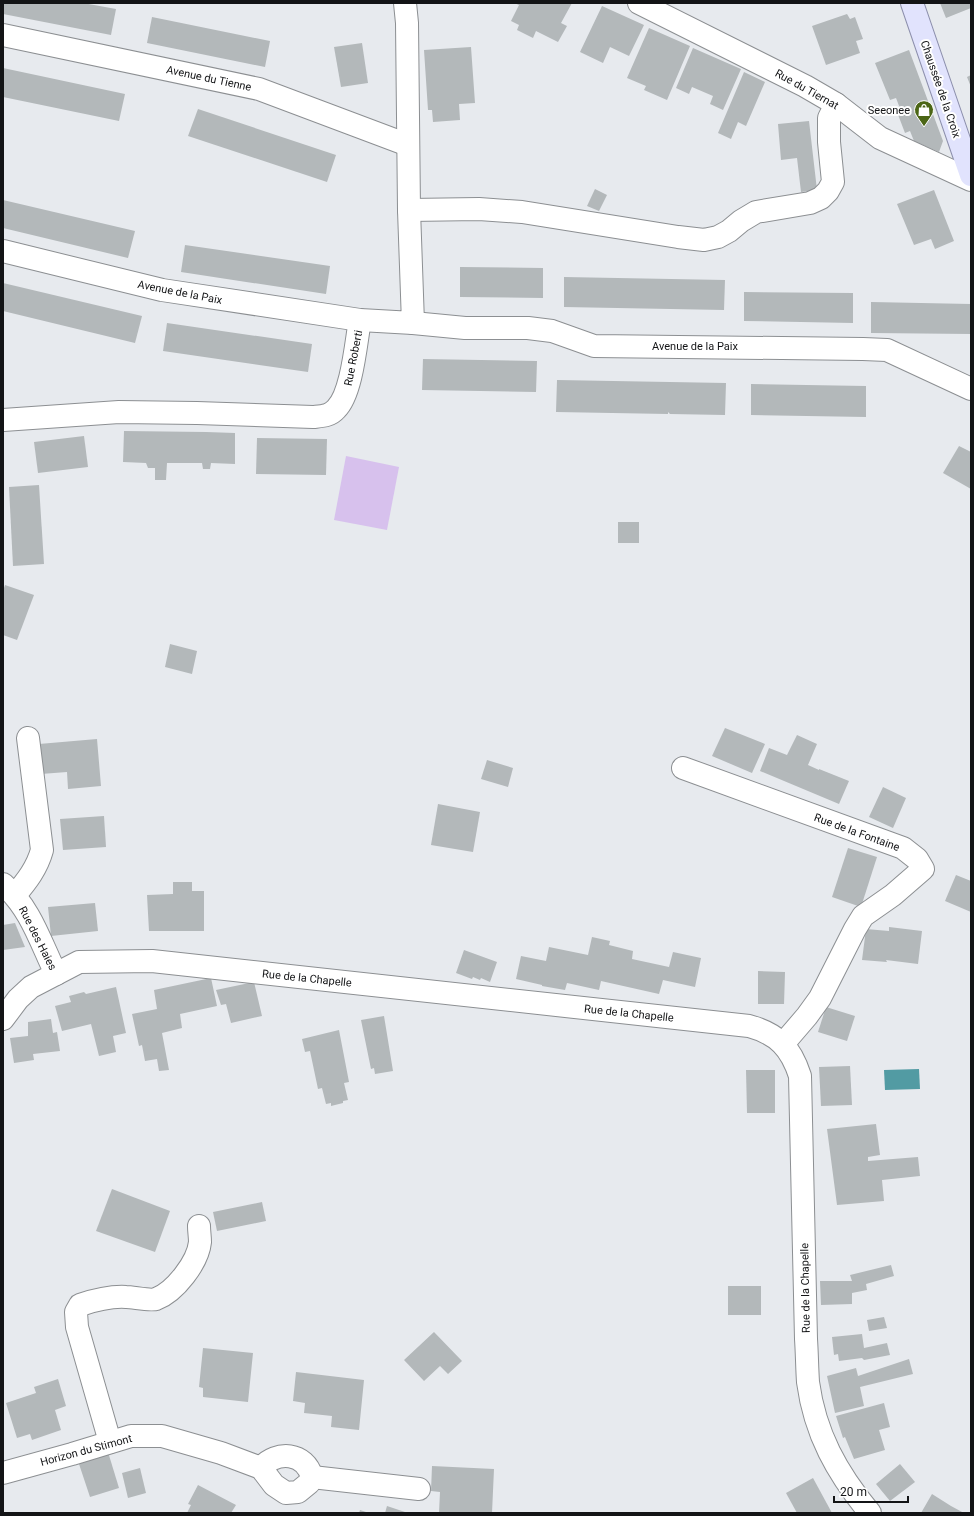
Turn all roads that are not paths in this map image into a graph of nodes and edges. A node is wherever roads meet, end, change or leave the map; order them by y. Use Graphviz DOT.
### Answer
graph roads {
  1 [pos="405,3"];
  2 [pos="639,3"];
  3 [pos="912,3"];
  4 [pos="3,36"];
  5 [pos="836,104"];
  6 [pos="408,145"];
  7 [pos="971,175"];
  8 [pos="971,180"];
  9 [pos="409,210"];
  10 [pos="3,251"];
  11 [pos="360,320"];
  12 [pos="413,323"];
  13 [pos="971,389"];
  14 [pos="3,420"];
  15 [pos="28,738"];
  16 [pos="683,768"];
  17 [pos="9,890"];
  18 [pos="56,974"];
  19 [pos="3,1019"];
  20 [pos="783,1044"];
  21 [pos="199,1226"];
  22 [pos="110,1442"];
  23 [pos="261,1468"];
  24 [pos="3,1473"];
  25 [pos="312,1477"];
  26 [pos="419,1489"];
  27 [pos="870,1513"];
  1 -- 6 [label="street"];
  2 -- 5 [label="street, Rue du Tiernat"];
  3 -- 7 [label="main road, Chaussée de la Croix"];
  4 -- 6 [label="street, Avenue du Tienne"];
  5 -- 8 [label="street, Rue du Tiernat"];
  5 -- 9 [label="street"];
  6 -- 9 [label="street"];
  9 -- 12 [label="street"];
  10 -- 11 [label="street, Avenue de la Paix"];
  11 -- 12 [label="street, Rue Roberti"];
  11 -- 14 [label="street, Rue Roberti"];
  12 -- 13 [label="street, Avenue de la Paix"];
  15 -- 17 [label="street"];
  16 -- 20 [label="street, Rue de la Fontaine"];
  17 -- 18 [label="street, Rue des Haies"];
  18 -- 19 [label="street, Rue de la Chapelle"];
  18 -- 20 [label="street, Rue de la Chapelle"];
  20 -- 27 [label="street, Rue de la Chapelle"];
  21 -- 22 [label="street"];
  22 -- 23 [label="street, Horizon du Stimont"];
  22 -- 24 [label="street, Horizon du Stimont"];
  23 -- 25 [label="street"];
  23 -- 25 [label="street"];
  25 -- 26 [label="street"];
}
